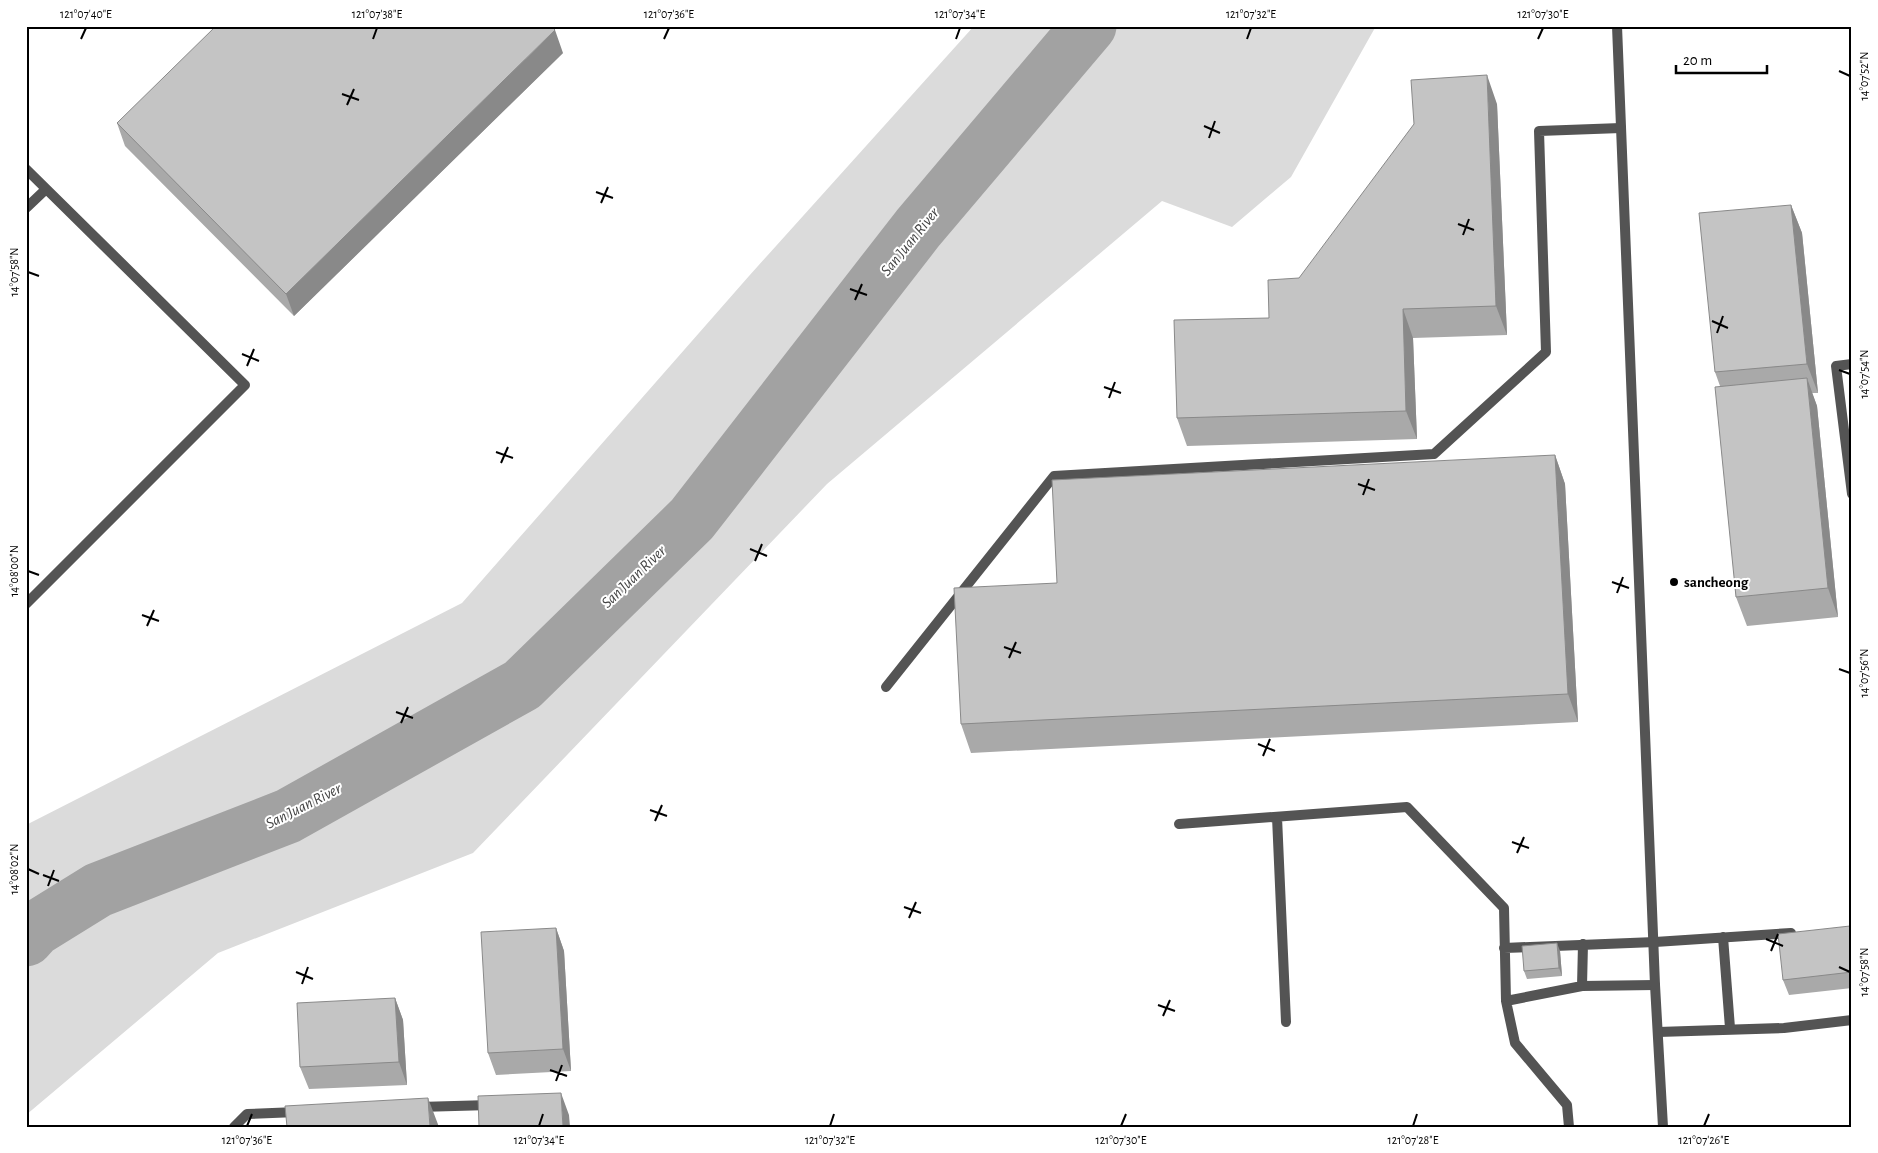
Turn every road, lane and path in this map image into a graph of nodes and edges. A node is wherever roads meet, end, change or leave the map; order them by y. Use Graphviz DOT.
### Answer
graph roads {
  1 [pos="1617,26"];
  2 [pos="1621,128"];
  3 [pos="26,169"];
  4 [pos="46,189"];
  5 [pos="26,208"];
  6 [pos="1852,364"];
  7 [pos="1852,494"];
  8 [pos="26,604"];
  9 [pos="886,687"];
  10 [pos="1277,817"];
  11 [pos="1179,824"];
  12 [pos="1798,932"];
  13 [pos="1723,937"];
  14 [pos="1655,942"];
  15 [pos="1583,944"];
  16 [pos="1504,948"];
  17 [pos="1582,986"];
  18 [pos="1655,986"];
  19 [pos="1506,1002"];
  20 [pos="1852,1020"];
  21 [pos="1286,1022"];
  22 [pos="1730,1028"];
  23 [pos="1658,1032"];
  24 [pos="504,1104"];
  25 [pos="405,1108"];
  26 [pos="306,1112"];
  27 [pos="234,1127"];
  28 [pos="1569,1127"];
  29 [pos="1663,1127"];
  1 -- 2 [label="street"];
  2 -- 9 [label="street"];
  2 -- 14 [label="street"];
  3 -- 4 [label="street"];
  4 -- 5 [label="street"];
  4 -- 8 [label="street"];
  6 -- 7 [label="street"];
  10 -- 11 [label="street"];
  10 -- 16 [label="street"];
  10 -- 21 [label="street"];
  12 -- 13 [label="street"];
  13 -- 14 [label="street"];
  13 -- 22 [label="street"];
  14 -- 15 [label="street"];
  14 -- 18 [label="street"];
  15 -- 16 [label="street"];
  15 -- 17 [label="street"];
  16 -- 19 [label="street"];
  17 -- 18 [label="street"];
  17 -- 19 [label="street"];
  18 -- 23 [label="street"];
  19 -- 28 [label="street"];
  20 -- 22 [label="street"];
  22 -- 23 [label="street"];
  23 -- 29 [label="street"];
  24 -- 25 [label="street"];
  26 -- 27 [label="street"];
}
